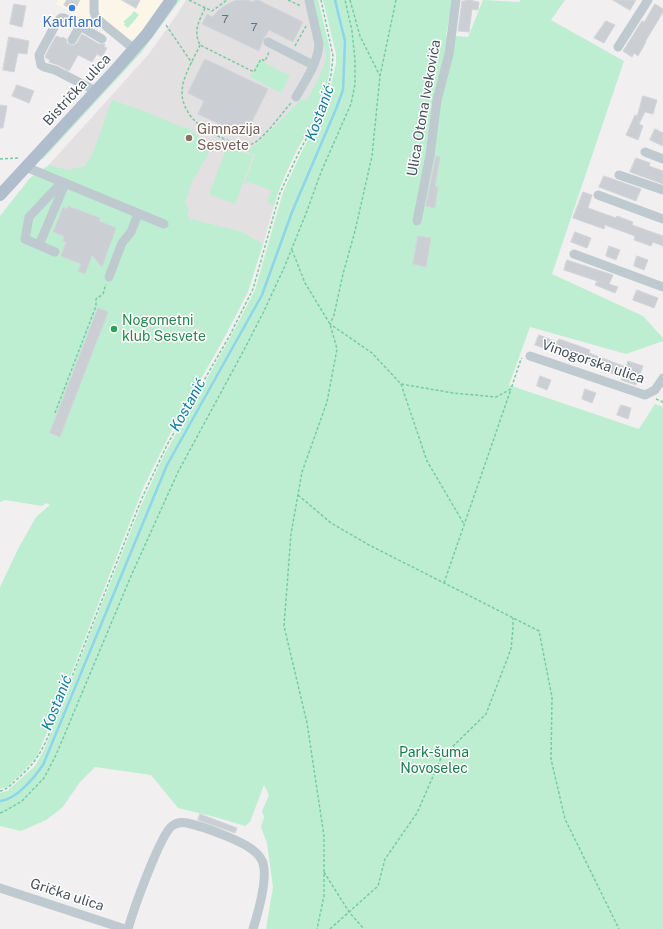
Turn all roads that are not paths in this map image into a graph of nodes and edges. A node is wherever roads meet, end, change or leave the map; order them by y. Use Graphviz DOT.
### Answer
graph roads {
  1 [pos="170,0"];
  2 [pos="456,0"];
  3 [pos="648,0"];
  4 [pos="94,2"];
  5 [pos="307,3"];
  6 [pos="80,26"];
  7 [pos="102,39"];
  8 [pos="72,40"];
  9 [pos="270,44"];
  10 [pos="618,46"];
  11 [pos="134,49"];
  12 [pos="313,65"];
  13 [pos="96,91"];
  14 [pos="296,98"];
  15 [pos="645,152"];
  16 [pos="663,159"];
  17 [pos="25,163"];
  18 [pos="619,175"];
  19 [pos="63,184"];
  20 [pos="663,190"];
  21 [pos="0,195"];
  22 [pos="49,195"];
  23 [pos="598,195"];
  24 [pos="58,201"];
  25 [pos="138,214"];
  26 [pos="663,219"];
  27 [pos="417,221"];
  28 [pos="164,224"];
  29 [pos="39,245"];
  30 [pos="55,252"];
  31 [pos="574,254"];
  32 [pos="109,277"];
  33 [pos="663,287"];
  34 [pos="530,356"];
  35 [pos="663,378"];
  36 [pos="0,888"];
  37 [pos="127,929"];
  38 [pos="253,929"];
  1 -- 11 [label="main road, Bistrička ulica"];
  2 -- 27 [label="street, Ulica Otona Ivekovića"];
  3 -- 10 [label="street"];
  4 -- 11 [label="street"];
  5 -- 12 [label="street"];
  6 -- 7 [label="street"];
  6 -- 8 [label="street"];
  6 -- 13 [label="street"];
  9 -- 12 [label="street"];
  11 -- 13 [label="main road, Bistrička ulica"];
  12 -- 14 [label="street"];
  13 -- 17 [label="main road, Bistrička ulica"];
  15 -- 16 [label="street"];
  17 -- 19 [label="street"];
  17 -- 21 [label="main road, Bistrička ulica"];
  18 -- 20 [label="street"];
  19 -- 22 [label="street"];
  19 -- 24 [label="street"];
  19 -- 25 [label="street"];
  22 -- 24 [label="street"];
  22 -- 29 [label="street"];
  23 -- 26 [label="street"];
  24 -- 29 [label="street"];
  25 -- 28 [label="street"];
  25 -- 32 [label="street"];
  29 -- 30 [label="street"];
  31 -- 33 [label="street"];
  34 -- 35 [label="street, Vinogorska ulica"];
  36 -- 37 [label="street, Grička ulica"];
  37 -- 38 [label="street"];
}
